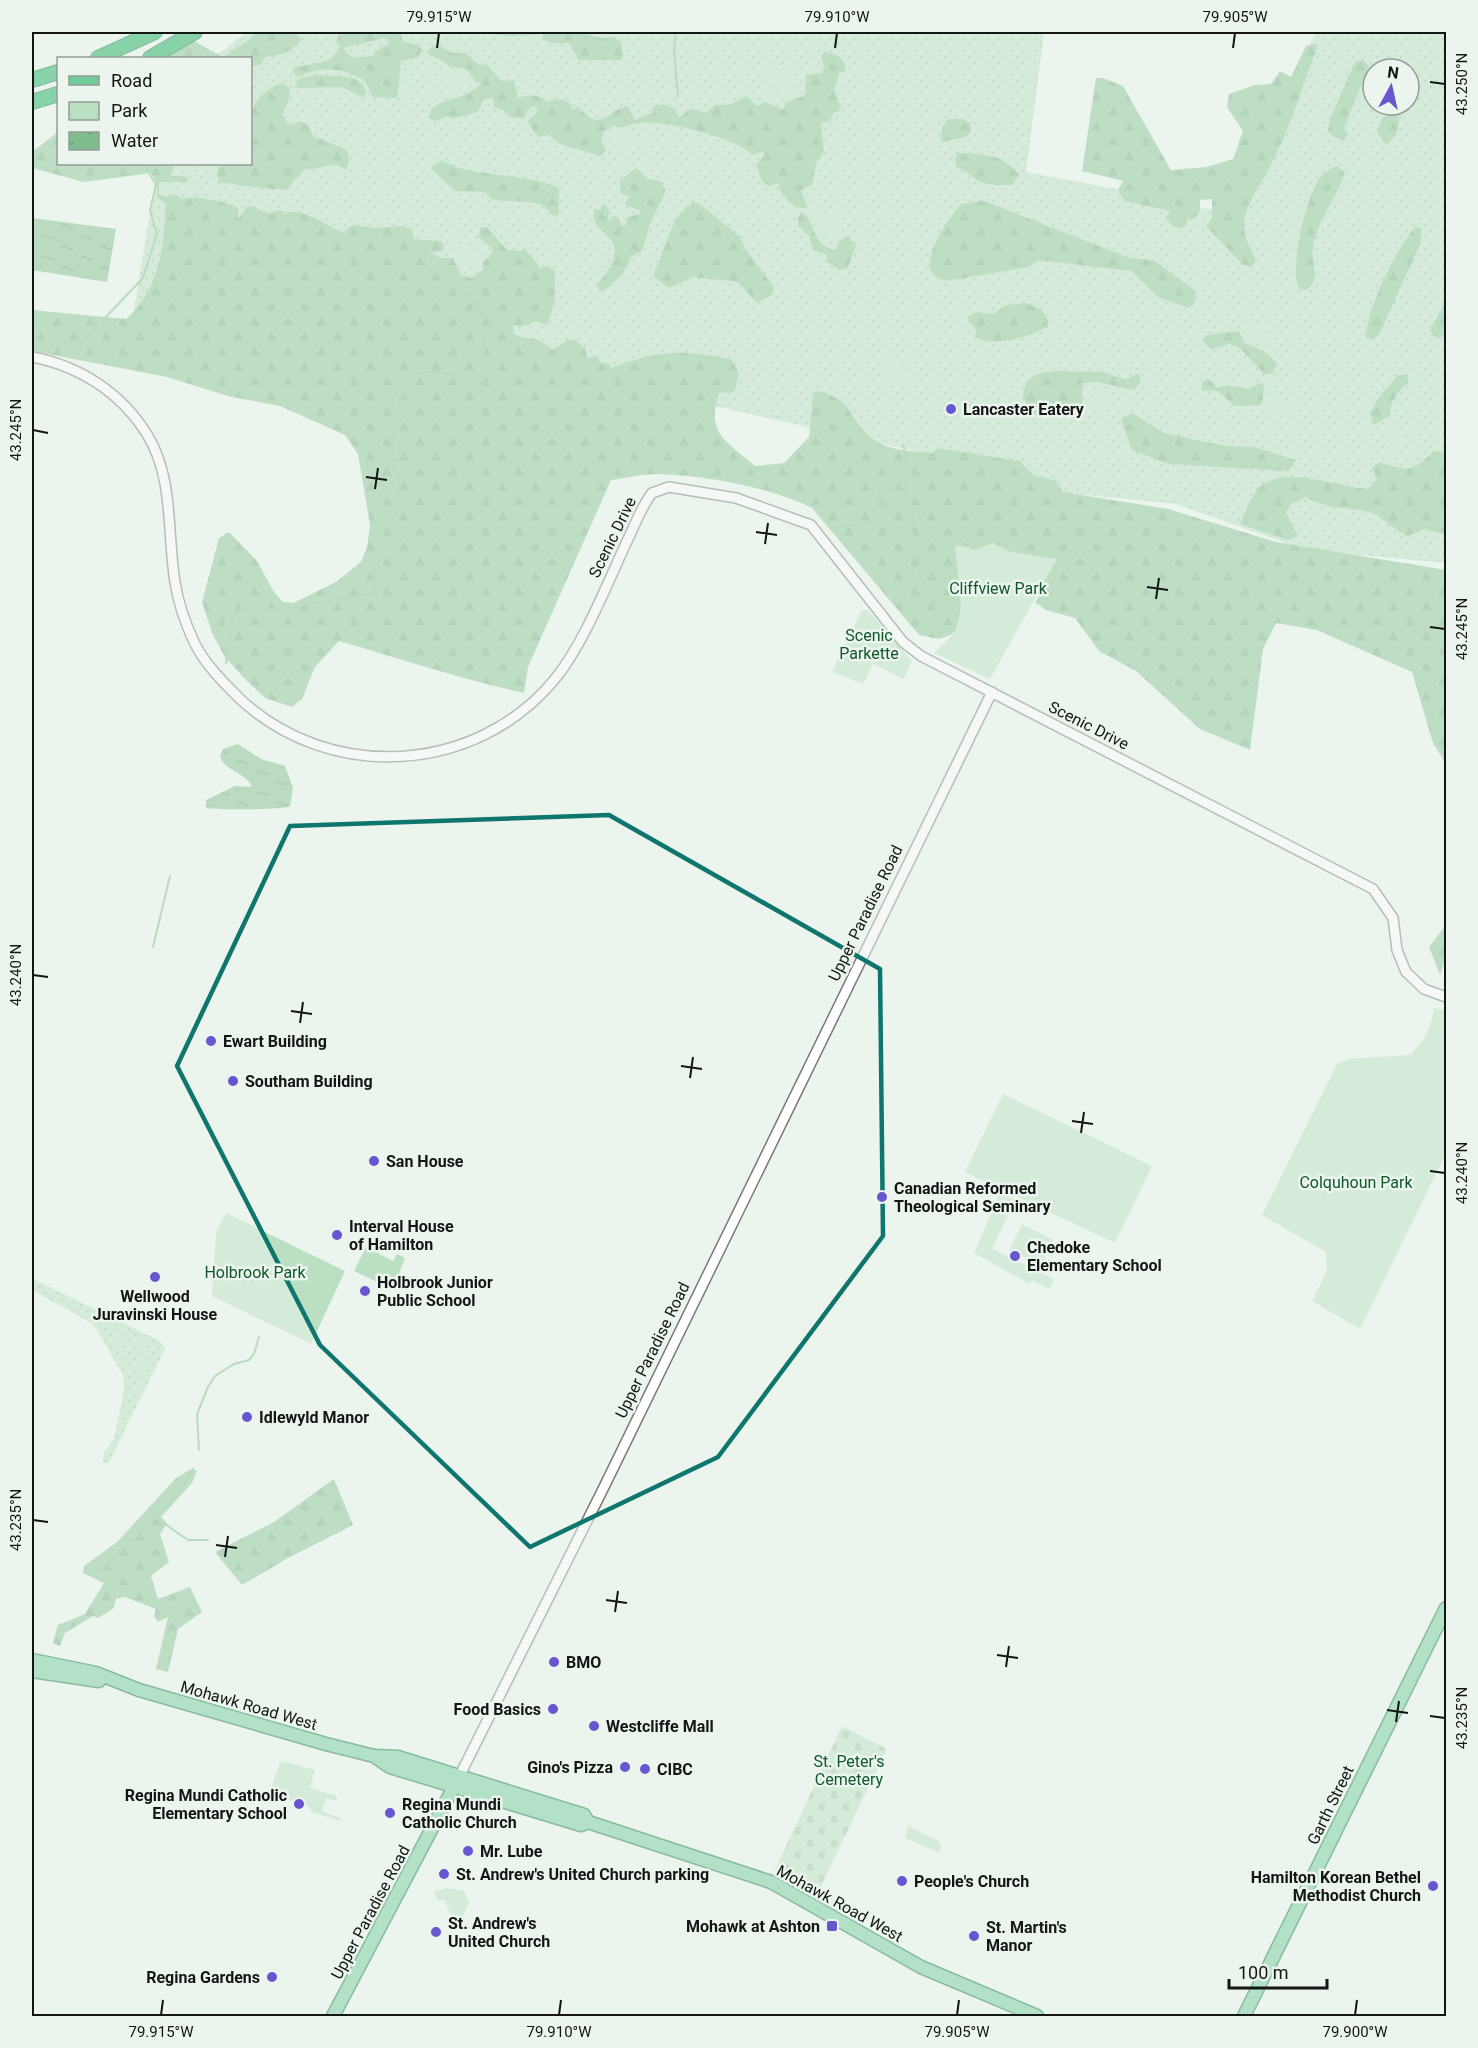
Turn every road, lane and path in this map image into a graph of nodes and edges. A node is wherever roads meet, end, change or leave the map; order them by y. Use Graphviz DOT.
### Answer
graph roads {
  1 [pos="155,32"];
  2 [pos="195,32"];
  3 [pos="100,57"];
  4 [pos="152,57"];
  5 [pos="57,72"];
  6 [pos="32,80"];
  7 [pos="57,94"];
  8 [pos="32,102"];
  9 [pos="32,357"];
  10 [pos="992,692"];
  11 [pos="1446,997"];
  12 [pos="1446,1608"];
  13 [pos="32,1660"];
  14 [pos="32,1671"];
  15 [pos="116,1682"];
  16 [pos="457,1781"];
  17 [pos="527,1807"];
  18 [pos="574,1811"];
  19 [pos="588,1822"];
  20 [pos="333,2016"];
  21 [pos="1037,2016"];
  22 [pos="1244,2016"];
  1 -- 3 [label="highway"];
  2 -- 4 [label="highway"];
  5 -- 6 [label="highway"];
  7 -- 8 [label="highway"];
  9 -- 10 [label="street, Scenic Drive"];
  10 -- 11 [label="street, Scenic Drive"];
  10 -- 16 [label="street, Upper Paradise Road"];
  12 -- 22 [label="main road, Garth Street"];
  13 -- 15 [label="main road, Mohawk Road West"];
  14 -- 15 [label="main road, Mohawk Road West"];
  15 -- 16 [label="main road, Mohawk Road West"];
  16 -- 17 [label="main road, Mohawk Road West"];
  16 -- 18 [label="main road, Mohawk Road West"];
  16 -- 20 [label="main road, Upper Paradise Road"];
  17 -- 18 [label="main road"];
  17 -- 19 [label="main road, Mohawk Road West"];
  18 -- 19 [label="main road, Mohawk Road West"];
  19 -- 21 [label="main road, Mohawk Road West"];
}
